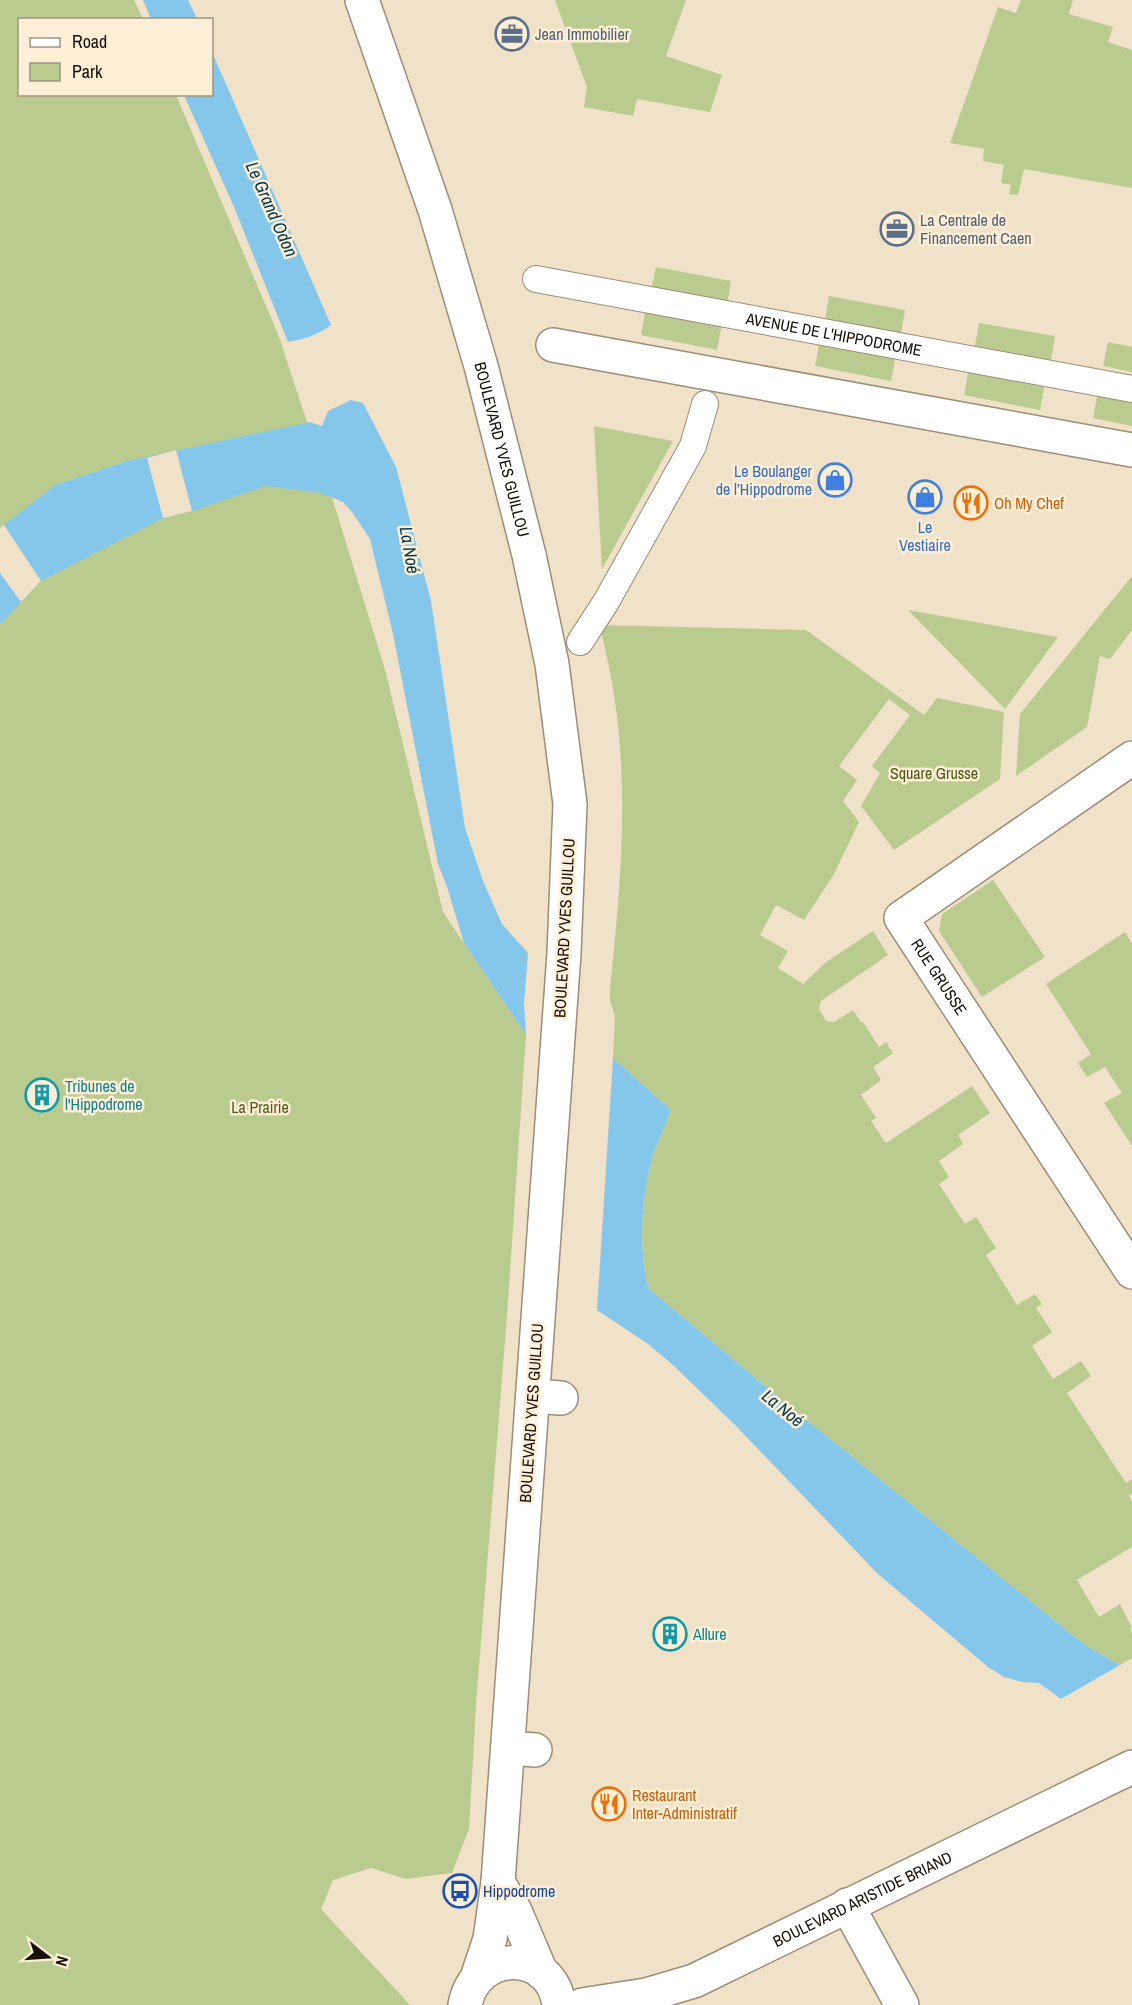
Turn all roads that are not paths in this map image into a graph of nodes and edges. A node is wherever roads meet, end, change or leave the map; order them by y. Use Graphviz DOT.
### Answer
graph roads {
  1 [pos="362,0"];
  2 [pos="536,279"];
  3 [pos="553,345"];
  4 [pos="1132,389"];
  5 [pos="705,404"];
  6 [pos="1132,450"];
  7 [pos="580,642"];
  8 [pos="1132,758"];
  9 [pos="1132,1272"];
  10 [pos="1132,1767"];
  11 [pos="498,1882"];
  12 [pos="847,1905"];
  13 [pos="541,1972"];
  14 [pos="471,1991"];
  15 [pos="559,2005"];
  16 [pos="582,2005"];
  17 [pos="902,2005"];
  1 -- 11 [label="main road, BOULEVARD YVES GUILLOU"];
  2 -- 4 [label="street, AVENUE DE L'HIPPODROME"];
  3 -- 6 [label="main road"];
  5 -- 7 [label="street"];
  8 -- 9 [label="main road, RUE GRUSSE"];
  10 -- 12 [label="main road, BOULEVARD ARISTIDE BRIAND"];
  11 -- 13 [label="main road"];
  11 -- 14 [label="main road, BOULEVARD YVES GUILLOU"];
  12 -- 16 [label="main road, BOULEVARD ARISTIDE BRIAND"];
  12 -- 17 [label="main road"];
  13 -- 14 [label="main road"];
  13 -- 15 [label="main road"];
}
